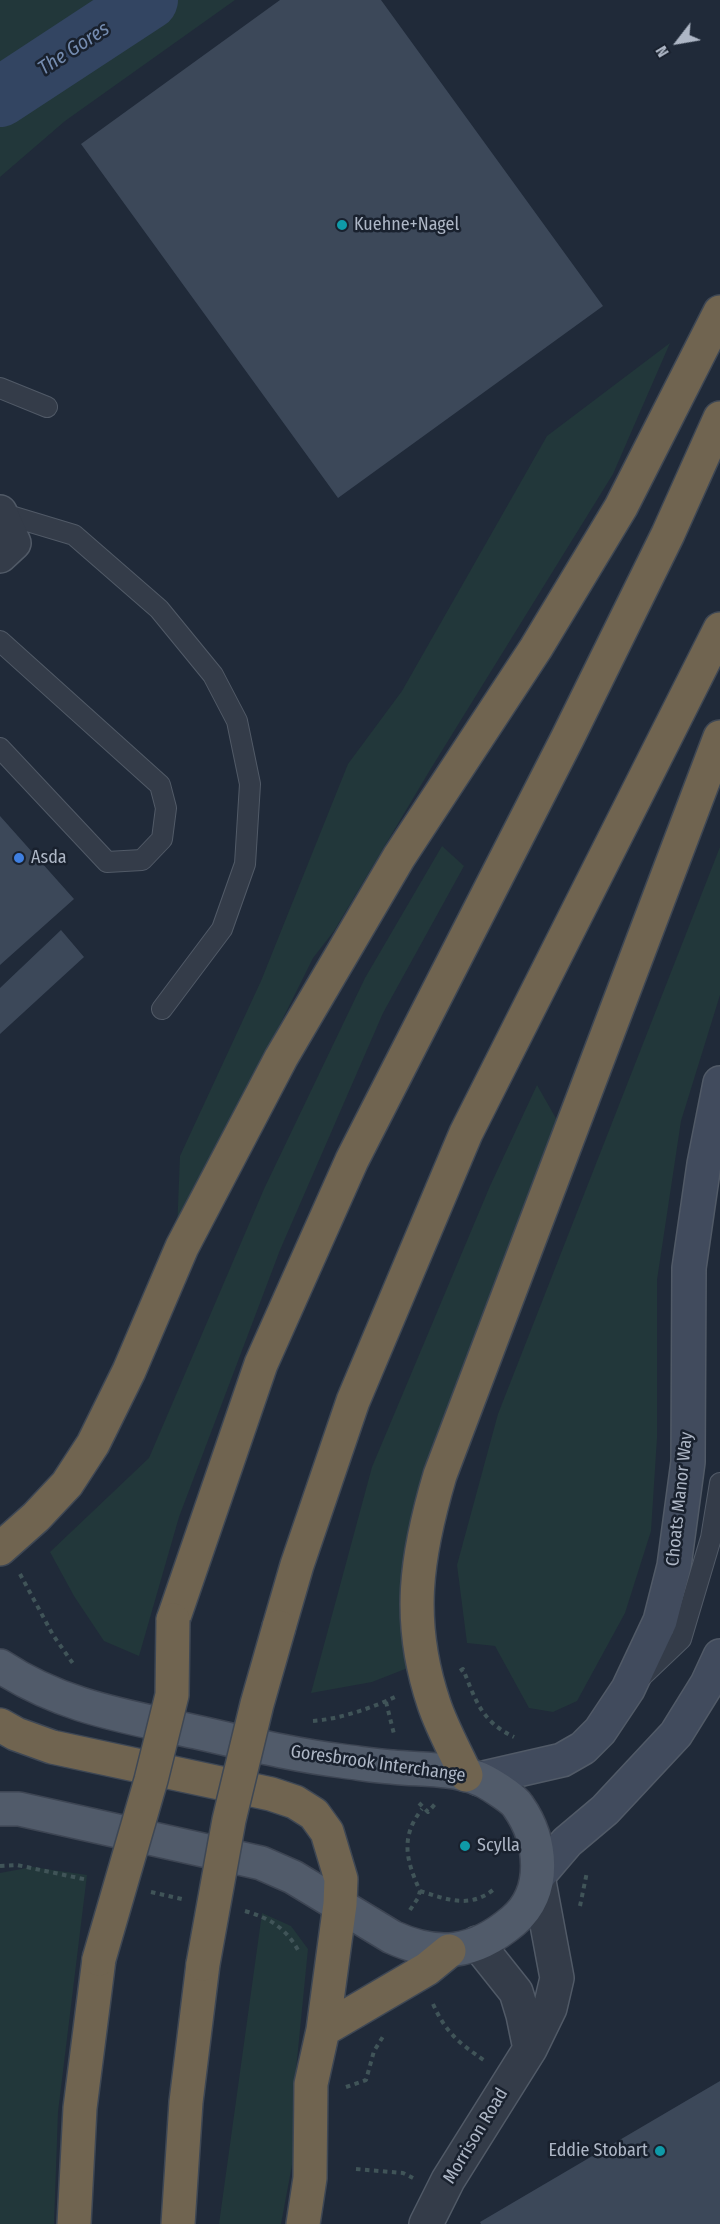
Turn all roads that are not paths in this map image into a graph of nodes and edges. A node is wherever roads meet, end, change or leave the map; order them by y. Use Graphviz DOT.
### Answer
graph roads {
  1 [pos="720,312"];
  2 [pos="0,388"];
  3 [pos="47,407"];
  4 [pos="720,418"];
  5 [pos="1,513"];
  6 [pos="0,556"];
  7 [pos="720,629"];
  8 [pos="0,641"];
  9 [pos="720,737"];
  10 [pos="0,748"];
  11 [pos="162,1009"];
  12 [pos="720,1083"];
  13 [pos="720,1483"];
  14 [pos="0,1549"];
  15 [pos="720,1656"];
  16 [pos="0,1666"];
  17 [pos="628,1689"];
  18 [pos="0,1725"];
  19 [pos="473,1777"];
  20 [pos="0,1809"];
  21 [pos="538,1876"];
  22 [pos="340,1904"];
  23 [pos="463,1947"];
  24 [pos="323,2030"];
  25 [pos="530,2049"];
  26 [pos="74,2224"];
  27 [pos="178,2224"];
  28 [pos="303,2224"];
  29 [pos="426,2224"];
  1 -- 14 [label="highway"];
  2 -- 3 [label="lane"];
  4 -- 26 [label="highway, bridge"];
  5 -- 6 [label="street"];
  5 -- 11 [label="lane"];
  7 -- 27 [label="highway, bridge"];
  8 -- 10 [label="lane"];
  9 -- 19 [label="highway"];
  12 -- 17 [label="street, Choats Manor Way"];
  13 -- 17 [label="lane"];
  15 -- 21 [label="street"];
  16 -- 19 [label="main road, Goresbrook Interchange"];
  17 -- 19 [label="street, Choats Manor Way"];
  18 -- 22 [label="highway"];
  19 -- 21 [label="main road, Goresbrook Interchange"];
  20 -- 22 [label="main road"];
  21 -- 23 [label="main road, Goresbrook Interchange"];
  21 -- 25 [label="street, Morrison Road"];
  22 -- 23 [label="main road"];
  22 -- 24 [label="highway"];
  23 -- 24 [label="highway"];
  23 -- 25 [label="street"];
  24 -- 28 [label="highway"];
  25 -- 29 [label="street, Morrison Road"];
}
